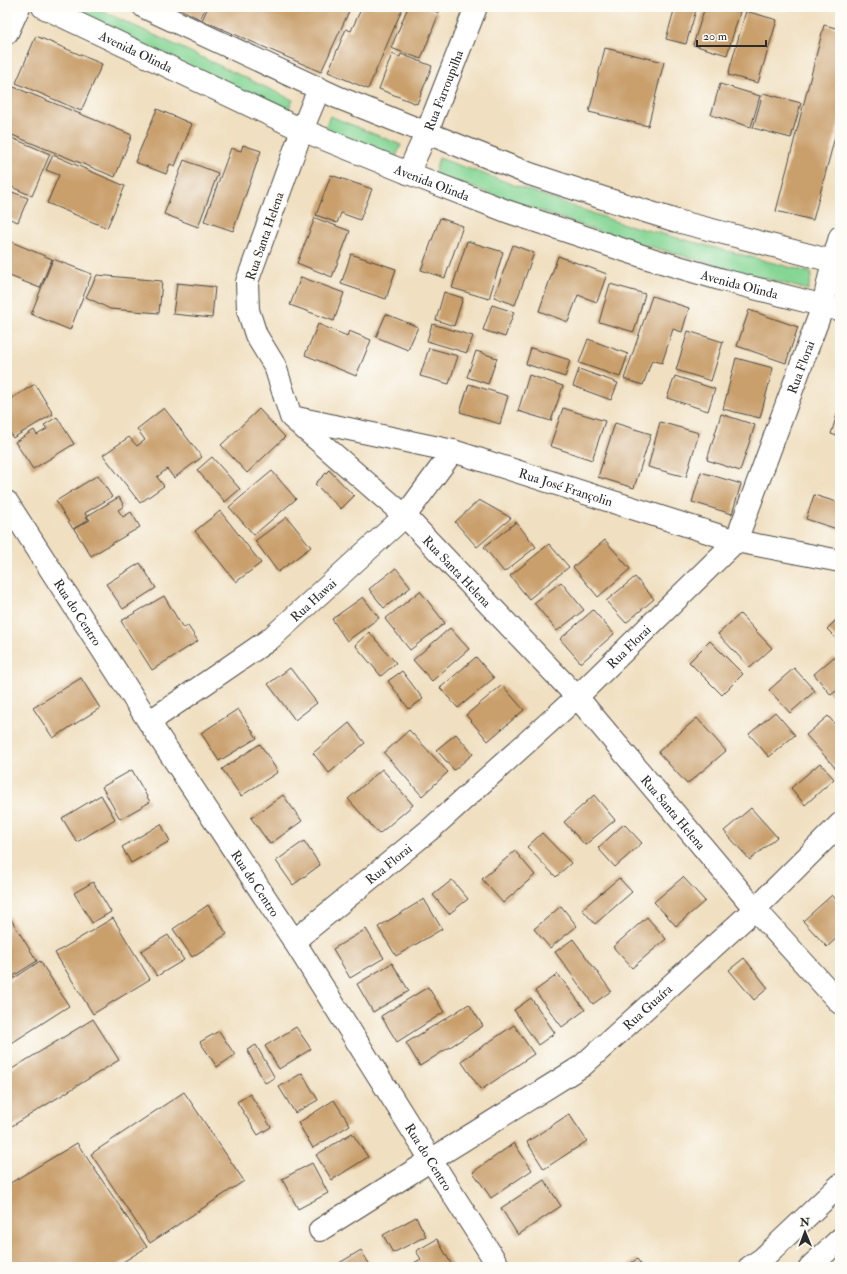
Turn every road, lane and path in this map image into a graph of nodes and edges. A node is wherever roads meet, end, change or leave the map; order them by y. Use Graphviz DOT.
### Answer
graph roads {
  1 [pos="19,7"];
  2 [pos="43,7"];
  3 [pos="144,7"];
  4 [pos="476,7"];
  5 [pos="7,33"];
  6 [pos="318,89"];
  7 [pos="302,130"];
  8 [pos="427,132"];
  9 [pos="408,173"];
  10 [pos="840,237"];
  11 [pos="837,262"];
  12 [pos="832,308"];
  13 [pos="291,417"];
  14 [pos="453,451"];
  15 [pos="7,502"];
  16 [pos="404,516"];
  17 [pos="736,541"];
  18 [pos="840,561"];
  19 [pos="577,697"];
  20 [pos="149,722"];
  21 [pos="840,824"];
  22 [pos="755,909"];
  23 [pos="294,941"];
  24 [pos="840,1003"];
  25 [pos="431,1160"];
  26 [pos="840,1185"];
  27 [pos="320,1230"];
  28 [pos="840,1239"];
  29 [pos="499,1267"];
  30 [pos="750,1267"];
  31 [pos="810,1267"];
  1 -- 5 [label="street"];
  2 -- 7 [label="street, Avenida Olinda"];
  3 -- 6 [label="street"];
  4 -- 8 [label="street, Rua Farroupilha"];
  6 -- 7 [label="street, Rua Santa Helena"];
  6 -- 8 [label="street"];
  7 -- 9 [label="street, Avenida Olinda"];
  7 -- 13 [label="street, Rua Santa Helena"];
  8 -- 9 [label="street, Rua Farroupilha"];
  8 -- 11 [label="street"];
  9 -- 12 [label="street, Avenida Olinda"];
  10 -- 11 [label="street, Rua Florai"];
  11 -- 12 [label="street, Rua Florai"];
  12 -- 17 [label="street, Rua Florai"];
  13 -- 14 [label="street, Rua José Françolin"];
  13 -- 16 [label="street, Rua Santa Helena"];
  14 -- 16 [label="street, Rua Hawai"];
  14 -- 17 [label="street, Rua José Françolin"];
  15 -- 20 [label="street, Rua do Centro"];
  16 -- 19 [label="street, Rua Santa Helena"];
  16 -- 20 [label="street, Rua Hawai"];
  17 -- 18 [label="street, Rua José Françolin"];
  17 -- 19 [label="street, Rua Florai"];
  19 -- 22 [label="street, Rua Santa Helena"];
  19 -- 23 [label="street, Rua Florai"];
  20 -- 23 [label="street, Rua do Centro"];
  21 -- 22 [label="street, Rua Guaíra"];
  22 -- 24 [label="street, Rua Santa Helena"];
  22 -- 25 [label="street, Rua Guaíra"];
  23 -- 25 [label="street, Rua do Centro"];
  25 -- 27 [label="street, Rua Guaíra"];
  25 -- 29 [label="street, Rua do Centro"];
  26 -- 30 [label="street"];
  28 -- 31 [label="street"];
}
